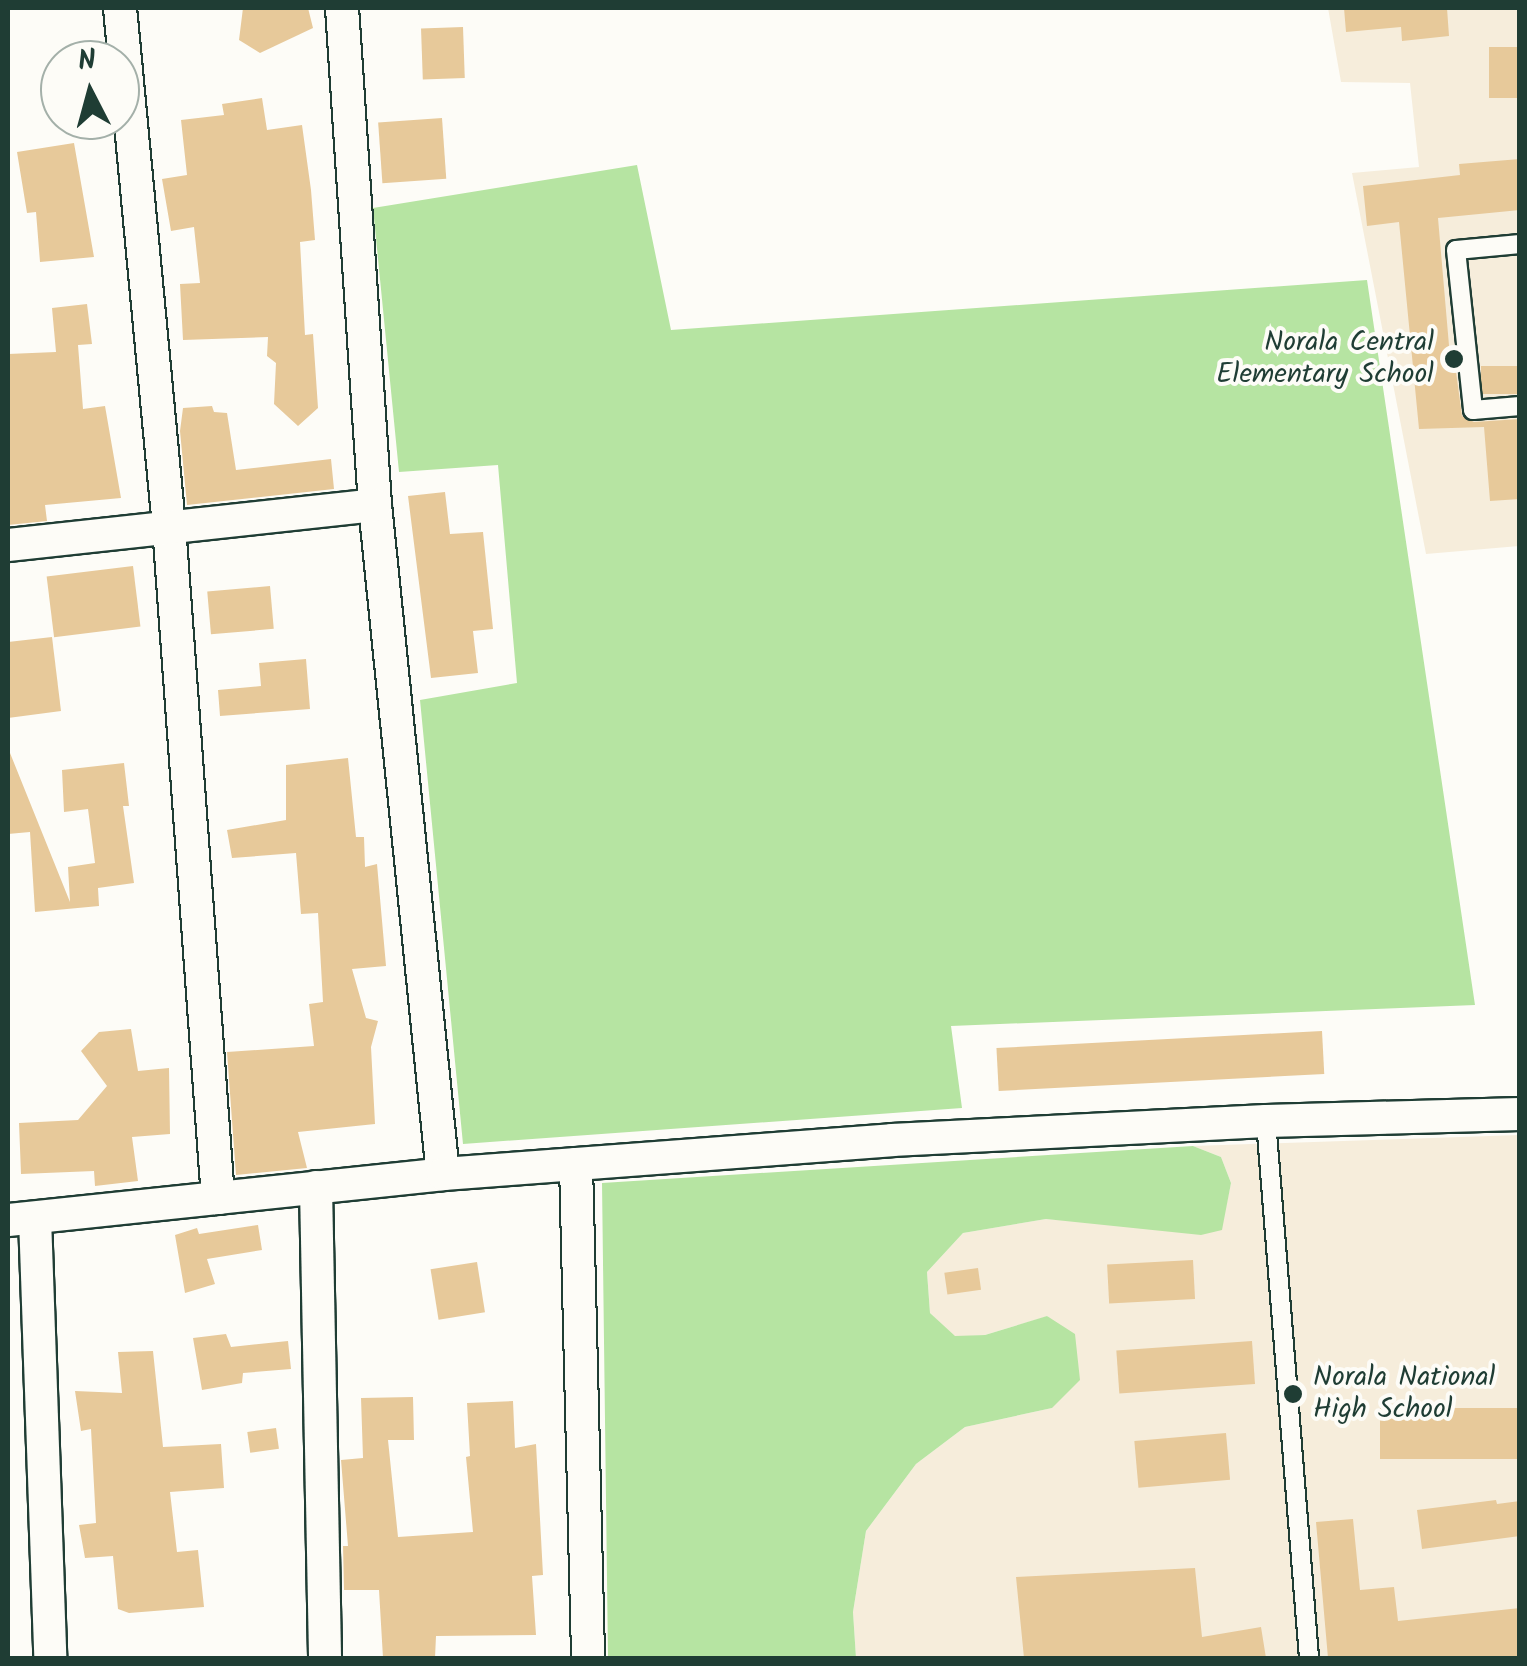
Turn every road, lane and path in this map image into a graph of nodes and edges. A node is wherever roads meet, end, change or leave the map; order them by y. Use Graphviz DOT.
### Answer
graph roads {
  1 [pos="120,8"];
  2 [pos="342,8"];
  3 [pos="1520,244"];
  4 [pos="1520,406"];
  5 [pos="375,505"];
  6 [pos="169,526"];
  7 [pos="8,545"];
  8 [pos="1520,1114"];
  9 [pos="1266,1121"];
  10 [pos="576,1164"];
  11 [pos="443,1174"];
  12 [pos="316,1187"];
  13 [pos="218,1198"];
  14 [pos="21,1219"];
  15 [pos="50,1658"];
  16 [pos="325,1658"];
  17 [pos="588,1658"];
  18 [pos="1309,1658"];
  1 -- 6 [label="street"];
  2 -- 5 [label="street"];
  3 -- 4 [label="lane"];
  5 -- 6 [label="street"];
  5 -- 11 [label="street"];
  6 -- 7 [label="street"];
  6 -- 13 [label="street"];
  8 -- 9 [label="street"];
  9 -- 10 [label="street"];
  9 -- 18 [label="lane"];
  10 -- 11 [label="street"];
  10 -- 17 [label="street"];
  11 -- 12 [label="street"];
  12 -- 13 [label="street"];
  12 -- 16 [label="street"];
  13 -- 14 [label="street"];
  14 -- 15 [label="street"];
}
